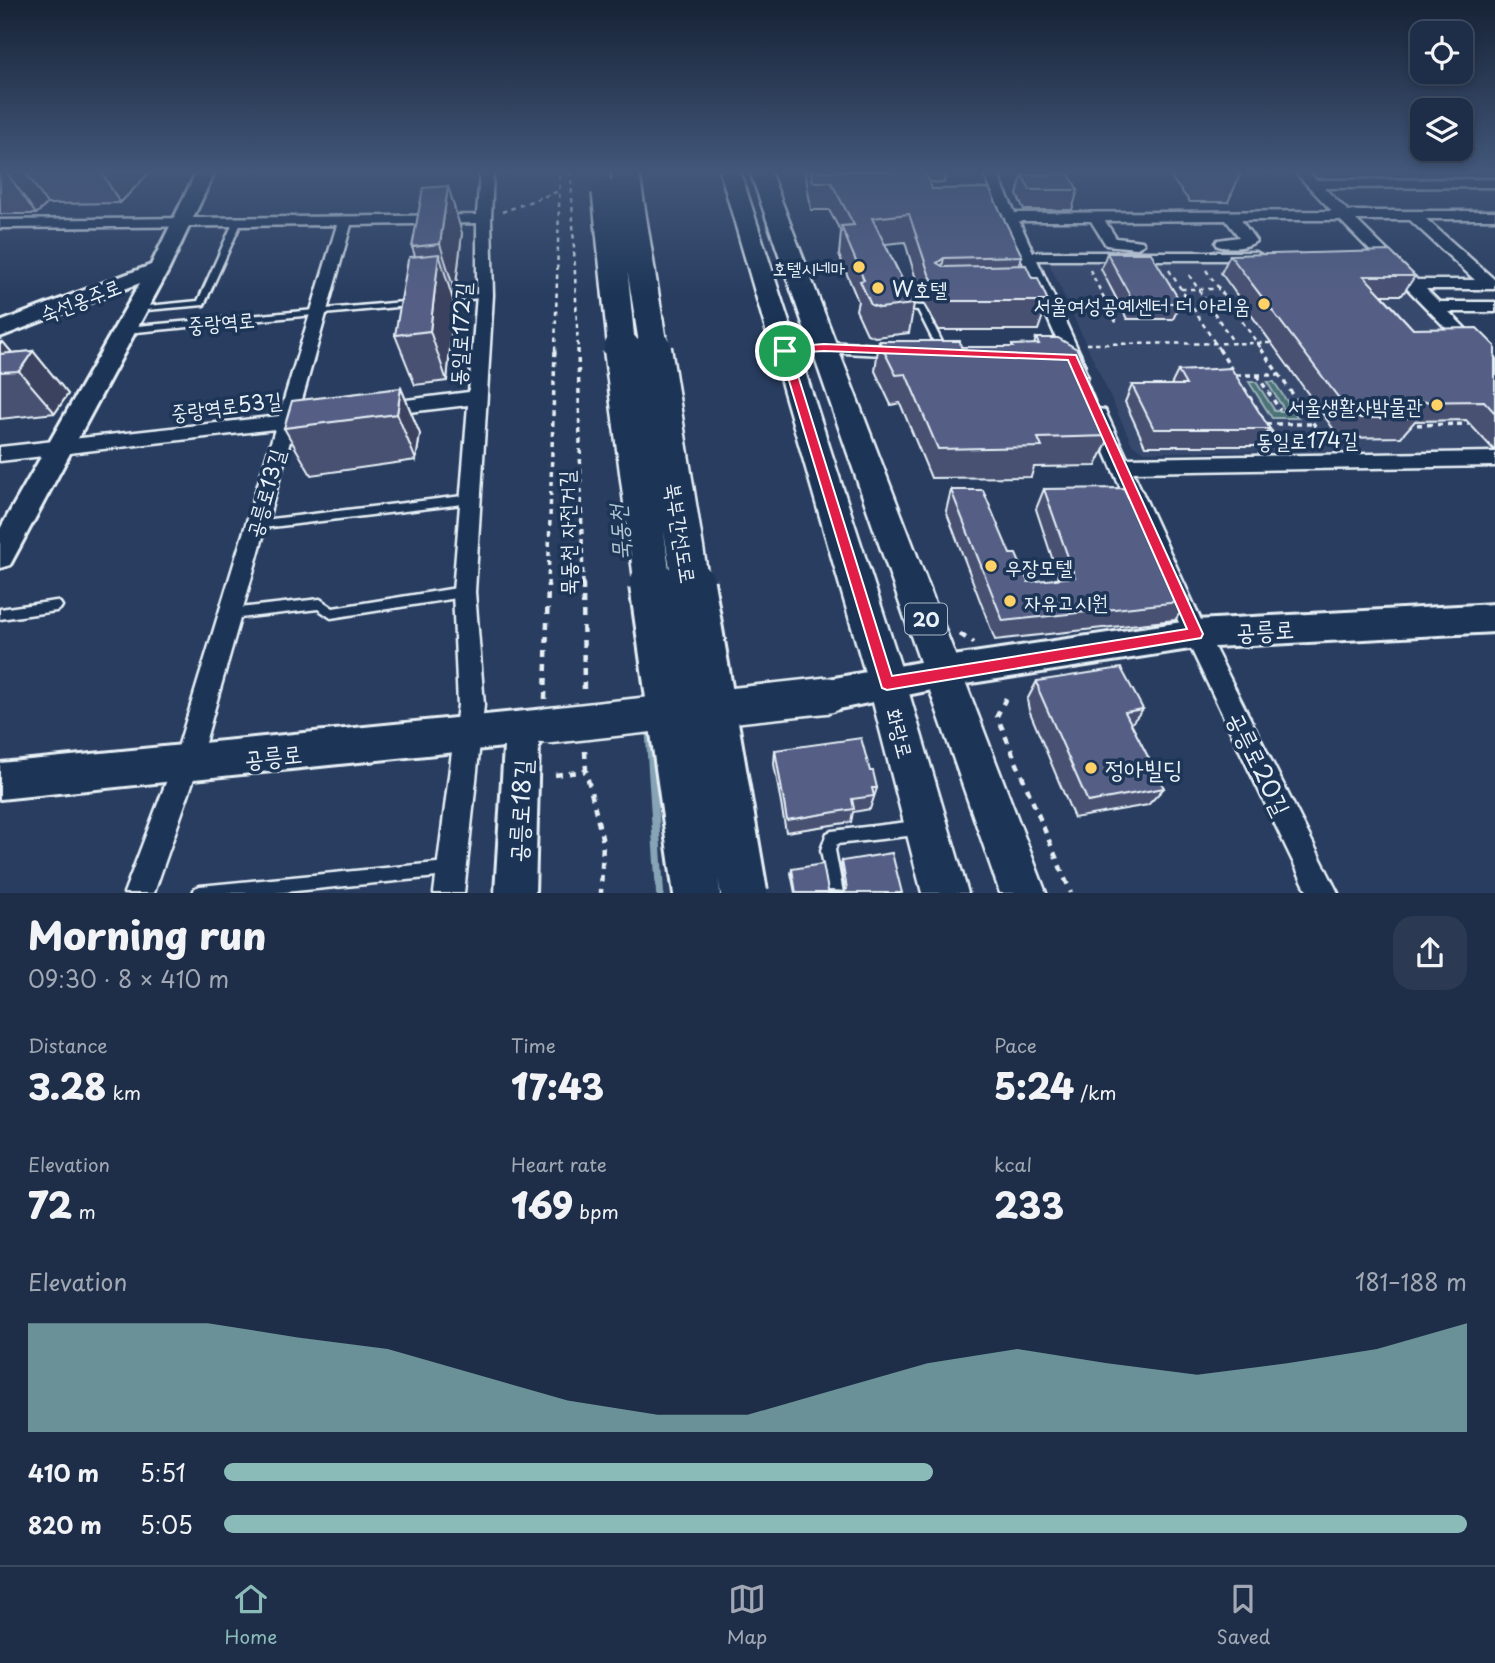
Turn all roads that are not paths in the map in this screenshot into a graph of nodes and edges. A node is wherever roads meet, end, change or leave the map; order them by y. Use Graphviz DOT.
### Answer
graph roads {
  1 [pos="185,213"];
  2 [pos="484,213"];
  3 [pos="608,213"];
  4 [pos="631,213"];
  5 [pos="742,213"];
  6 [pos="775,213"];
  7 [pos="1008,213"];
  8 [pos="1340,213"];
  9 [pos="1342,215"];
  10 [pos="1413,215"];
  11 [pos="1495,215"];
  12 [pos="1095,216"];
  13 [pos="1230,216"];
  14 [pos="1010,217"];
  15 [pos="484,219"];
  16 [pos="237,220"];
  17 [pos="180,222"];
  18 [pos="345,222"];
  19 [pos="0,225"];
  20 [pos="1169,254"];
  21 [pos="1027,256"];
  22 [pos="1278,256"];
  23 [pos="1357,257"];
  24 [pos="1383,257"];
  25 [pos="159,269"];
  26 [pos="1492,284"];
  27 [pos="1412,285"];
  28 [pos="485,296"];
  29 [pos="433,301"];
  30 [pos="421,302"];
  31 [pos="908,307"];
  32 [pos="1434,307"];
  33 [pos="1495,307"];
  34 [pos="137,309"];
  35 [pos="317,312"];
  36 [pos="0,330"];
  37 [pos="125,330"];
  38 [pos="824,347"];
  39 [pos="785,351"];
  40 [pos="936,352"];
  41 [pos="1491,361"];
  42 [pos="479,397"];
  43 [pos="368,411"];
  44 [pos="313,418"];
  45 [pos="285,421"];
  46 [pos="62,447"];
  47 [pos="0,454"];
  48 [pos="1495,459"];
  49 [pos="1120,465"];
  50 [pos="471,499"];
  51 [pos="255,525"];
  52 [pos="6,534"];
  53 [pos="0,556"];
  54 [pos="464,592"];
  55 [pos="56,606"];
  56 [pos="0,614"];
  57 [pos="231,614"];
  58 [pos="1495,618"];
  59 [pos="1196,634"];
  60 [pos="946,673"];
  61 [pos="887,683"];
  62 [pos="538,719"];
  63 [pos="469,735"];
  64 [pos="186,764"];
  65 [pos="0,781"];
  66 [pos="927,827"];
  67 [pos="451,881"];
  68 [pos="139,893"];
  69 [pos="200,893"];
  70 [pos="515,893"];
  71 [pos="697,893"];
  72 [pos="744,893"];
  73 [pos="836,893"];
  74 [pos="945,893"];
  75 [pos="1023,893"];
  76 [pos="1323,893"];
  1 -- 17 [label="street"];
  2 -- 15 [label="street, 동일로172길"];
  3 -- 71 [label="highway, 북부간선도로, bridge"];
  4 -- 72 [label="highway, 북부간선도로, bridge"];
  5 -- 39 [label="main road, 화랑로 / 20"];
  6 -- 38 [label="main road, 20"];
  7 -- 14 [label="street"];
  8 -- 9 [label="street"];
  9 -- 10 [label="street"];
  9 -- 13 [label="street"];
  9 -- 24 [label="street"];
  10 -- 11 [label="street"];
  10 -- 26 [label="street"];
  12 -- 13 [label="street"];
  12 -- 14 [label="street"];
  12 -- 20 [label="street"];
  13 -- 20 [label="street"];
  14 -- 21 [label="street"];
  15 -- 18 [label="street"];
  15 -- 28 [label="street, 동일로172길"];
  16 -- 17 [label="street"];
  16 -- 18 [label="street"];
  16 -- 34 [label="lane, 중랑역로"];
  17 -- 19 [label="street"];
  17 -- 25 [label="street"];
  18 -- 35 [label="street, 공릉로13길"];
  20 -- 21 [label="street"];
  20 -- 22 [label="street"];
  21 -- 49 [label="street"];
  23 -- 24 [label="street"];
  24 -- 27 [label="street"];
  25 -- 34 [label="street"];
  25 -- 36 [label="street, 숙선옹주로"];
  26 -- 27 [label="street"];
  27 -- 32 [label="street"];
  28 -- 29 [label="lane"];
  28 -- 42 [label="street, 동일로172길"];
  30 -- 35 [label="lane, 중랑역로"];
  31 -- 40 [label="lane"];
  32 -- 33 [label="street"];
  32 -- 41 [label="street"];
  34 -- 37 [label="street"];
  35 -- 37 [label="lane, 중랑역로"];
  35 -- 45 [label="street, 공릉로13길"];
  37 -- 46 [label="street"];
  38 -- 39 [label="street"];
  38 -- 40 [label="street"];
  38 -- 60 [label="main road, 20"];
  39 -- 61 [label="main road, 화랑로 / 20"];
  42 -- 43 [label="street"];
  42 -- 50 [label="street, 동일로172길"];
  44 -- 45 [label="street, 중랑역로53길"];
  45 -- 46 [label="street, 중랑역로53길"];
  45 -- 51 [label="street, 공릉로13길"];
  46 -- 47 [label="street"];
  46 -- 52 [label="street"];
  48 -- 49 [label="street, 동일로174길"];
  49 -- 59 [label="street"];
  50 -- 51 [label="lane"];
  50 -- 54 [label="street, 동일로172길"];
  51 -- 57 [label="street, 공릉로13길"];
  52 -- 53 [label="street"];
  54 -- 57 [label="lane"];
  54 -- 63 [label="street, 동일로172길"];
  55 -- 56 [label="lane"];
  57 -- 64 [label="street, 공릉로13길"];
  58 -- 59 [label="street, 공릉로"];
  59 -- 60 [label="street, 공릉로"];
  59 -- 76 [label="street, 공릉로20길"];
  60 -- 61 [label="street, 공릉로"];
  60 -- 75 [label="main road, 20"];
  61 -- 62 [label="street, 공릉로, bridge"];
  61 -- 66 [label="main road, 화랑로 / 20"];
  62 -- 63 [label="street, 공릉로"];
  62 -- 70 [label="street, 공릉로18길"];
  63 -- 64 [label="street, 공릉로"];
  63 -- 67 [label="street, 동일로172길"];
  64 -- 65 [label="street, 공릉로"];
  64 -- 68 [label="street, 공릉로13길"];
  66 -- 73 [label="lane"];
  66 -- 74 [label="main road, 화랑로 / 20"];
  67 -- 69 [label="lane"];
}
